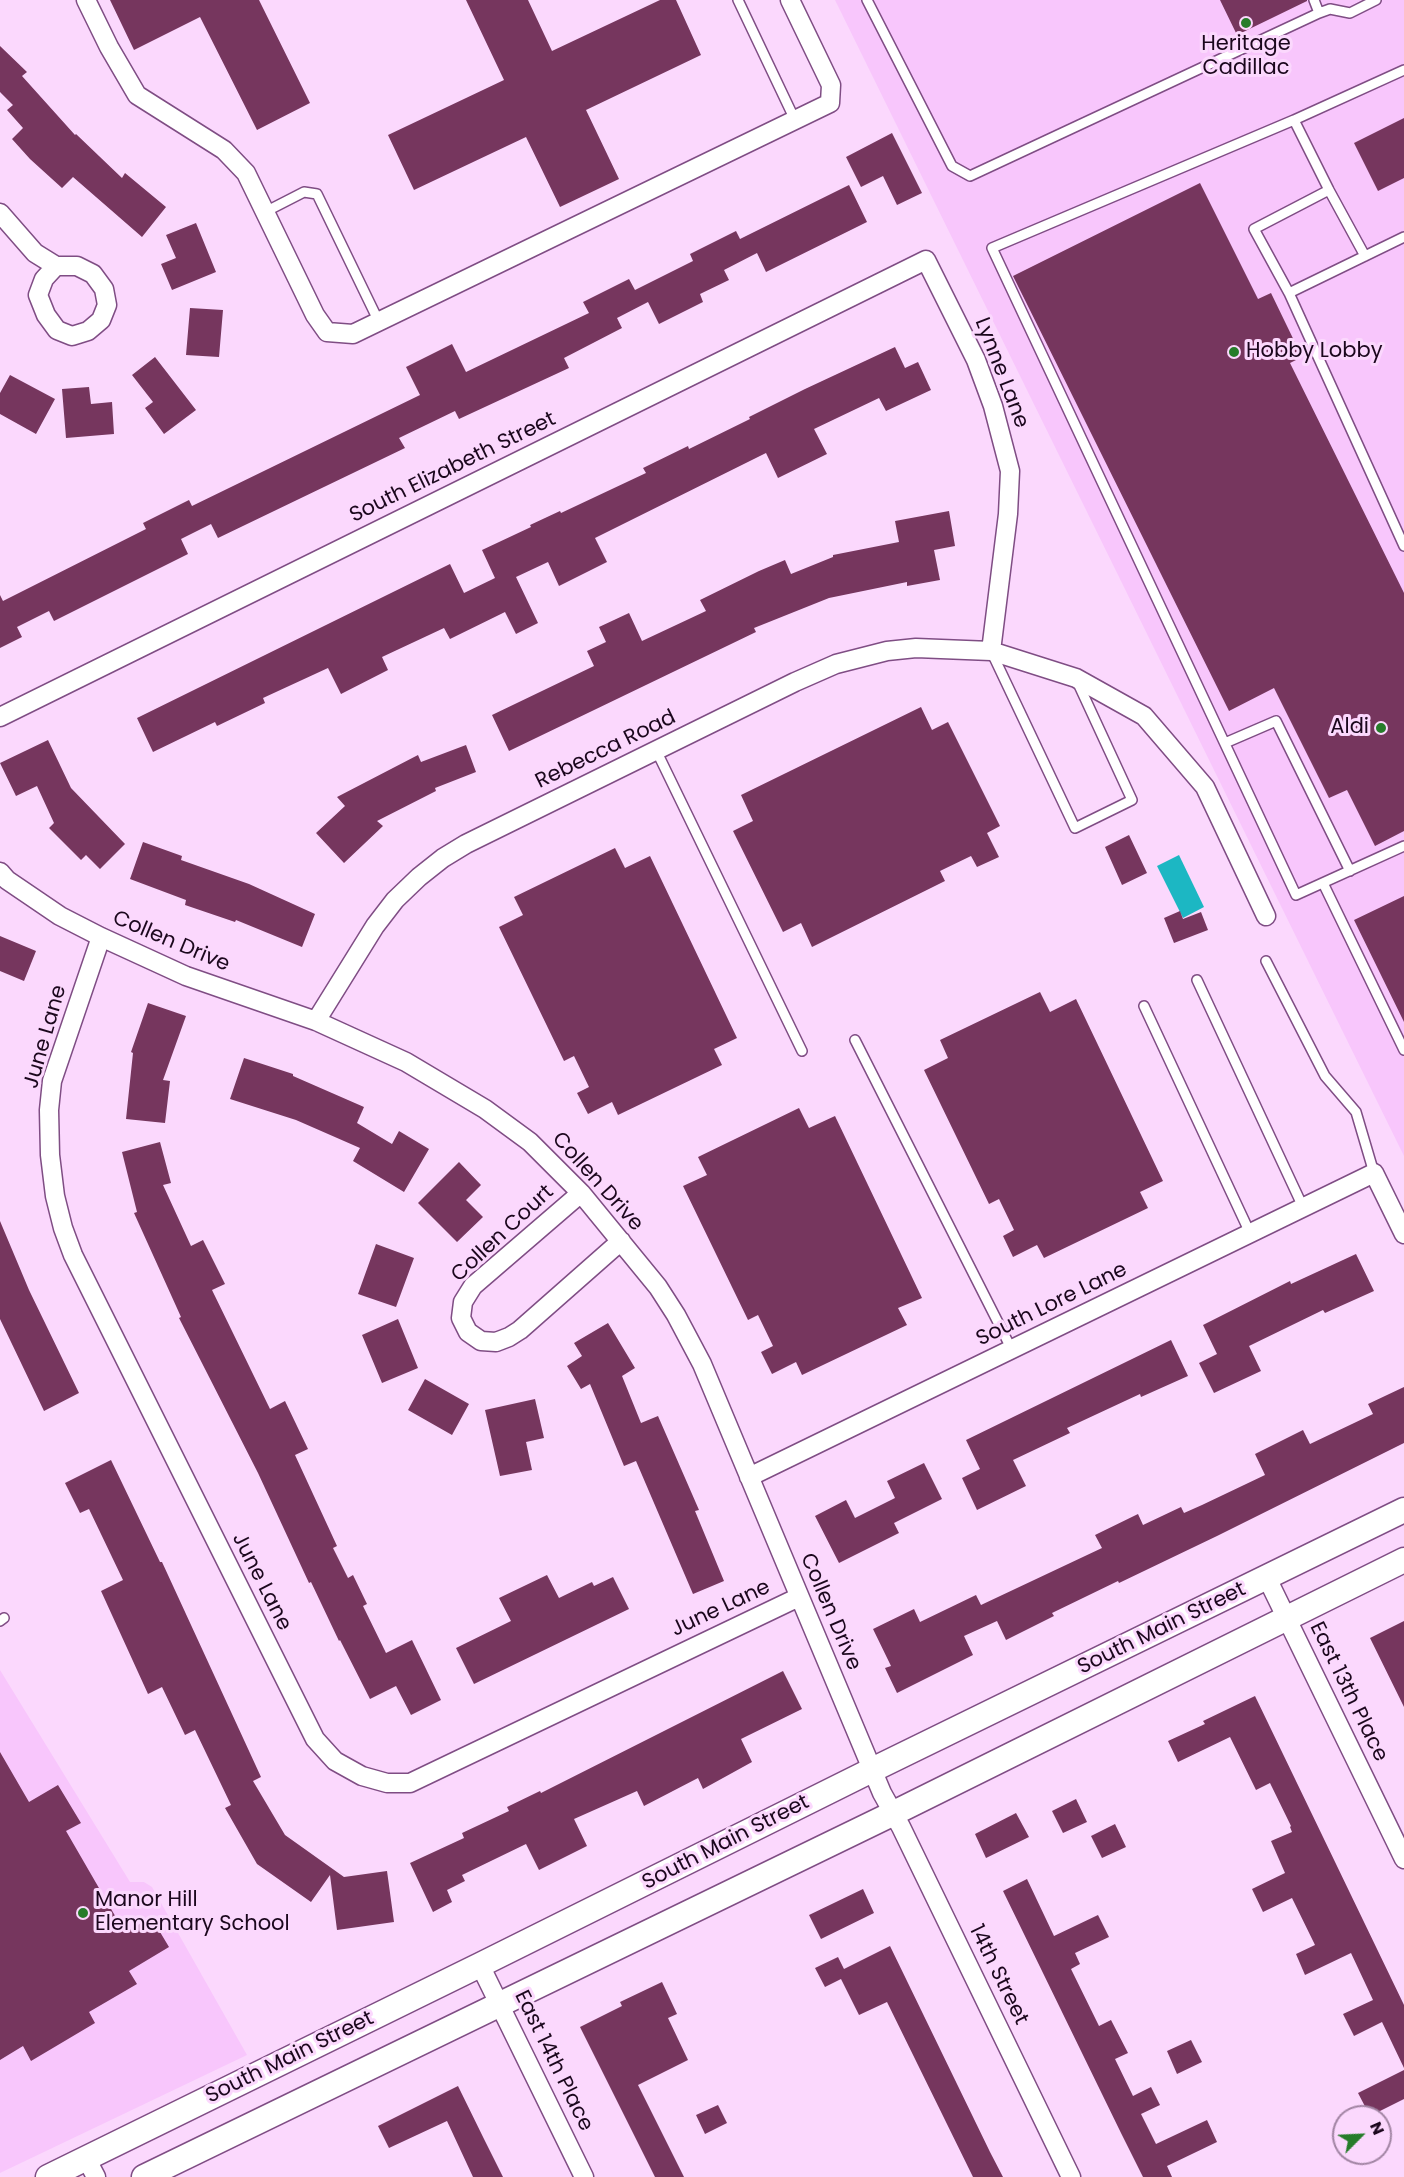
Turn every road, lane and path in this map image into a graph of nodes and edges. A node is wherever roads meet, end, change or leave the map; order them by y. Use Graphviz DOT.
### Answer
graph roads {
  1 [pos="86,0"];
  2 [pos="738,0"];
  3 [pos="790,0"];
  4 [pos="867,0"];
  5 [pos="1314,0"];
  6 [pos="1376,0"];
  7 [pos="1319,13"];
  8 [pos="1404,70"];
  9 [pos="795,120"];
  10 [pos="1294,120"];
  11 [pos="1329,190"];
  12 [pos="0,213"];
  13 [pos="265,213"];
  14 [pos="1404,237"];
  15 [pos="1365,256"];
  16 [pos="926,260"];
  17 [pos="56,266"];
  18 [pos="1289,293"];
  19 [pos="379,322"];
  20 [pos="1404,546"];
  21 [pos="991,651"];
  22 [pos="1076,678"];
  23 [pos="0,717"];
  24 [pos="1225,743"];
  25 [pos="656,750"];
  26 [pos="1404,846"];
  27 [pos="1350,871"];
  28 [pos="0,872"];
  29 [pos="1323,883"];
  30 [pos="1266,916"];
  31 [pos="101,938"];
  32 [pos="1266,961"];
  33 [pos="1197,980"];
  34 [pos="1144,1006"];
  35 [pos="316,1021"];
  36 [pos="855,1040"];
  37 [pos="1404,1050"];
  38 [pos="802,1051"];
  39 [pos="1374,1173"];
  40 [pos="581,1193"];
  41 [pos="1304,1207"];
  42 [pos="1250,1233"];
  43 [pos="1404,1234"];
  44 [pos="621,1241"];
  45 [pos="1012,1350"];
  46 [pos="749,1477"];
  47 [pos="1404,1510"];
  48 [pos="1404,1560"];
  49 [pos="1267,1578"];
  50 [pos="799,1597"];
  51 [pos="1286,1618"];
  52 [pos="872,1770"];
  53 [pos="888,1803"];
  54 [pos="1404,1858"];
  55 [pos="480,1965"];
  56 [pos="500,2005"];
  57 [pos="91,2168"];
  58 [pos="48,2177"];
  59 [pos="144,2177"];
  60 [pos="584,2177"];
  61 [pos="1071,2177"];
  1 -- 13 [label="street"];
  2 -- 9 [label="lane"];
  3 -- 9 [label="street"];
  4 -- 7 [label="lane"];
  5 -- 7 [label="lane"];
  6 -- 7 [label="lane"];
  8 -- 10 [label="lane"];
  9 -- 19 [label="street"];
  10 -- 11 [label="lane"];
  10 -- 24 [label="lane"];
  11 -- 15 [label="lane"];
  11 -- 18 [label="lane"];
  12 -- 17 [label="street"];
  13 -- 19 [label="street"];
  13 -- 19 [label="lane"];
  14 -- 15 [label="lane"];
  15 -- 18 [label="lane"];
  16 -- 21 [label="street, Lynne Lane"];
  16 -- 23 [label="street, South Elizabeth Street"];
  18 -- 20 [label="lane"];
  21 -- 22 [label="street, Rebecca Road"];
  21 -- 22 [label="lane"];
  21 -- 25 [label="street, Rebecca Road"];
  22 -- 30 [label="street, Rebecca Road"];
  24 -- 27 [label="lane"];
  24 -- 29 [label="lane"];
  25 -- 35 [label="street, Rebecca Road"];
  25 -- 38 [label="lane"];
  26 -- 27 [label="lane"];
  27 -- 29 [label="lane"];
  28 -- 31 [label="street, Collen Drive"];
  29 -- 37 [label="lane"];
  31 -- 35 [label="street, Collen Drive"];
  31 -- 50 [label="street, June Lane"];
  32 -- 39 [label="lane"];
  33 -- 41 [label="lane"];
  34 -- 42 [label="lane"];
  35 -- 40 [label="street, Collen Drive"];
  36 -- 45 [label="lane"];
  39 -- 41 [label="street, South Lore Lane"];
  39 -- 43 [label="street"];
  40 -- 44 [label="street, Collen Drive"];
  40 -- 44 [label="street, Collen Court"];
  41 -- 42 [label="street, South Lore Lane"];
  42 -- 45 [label="street, South Lore Lane"];
  44 -- 46 [label="street, Collen Drive"];
  45 -- 46 [label="street, South Lore Lane"];
  46 -- 50 [label="street, Collen Drive"];
  47 -- 49 [label="street, South Main Street"];
  48 -- 51 [label="street, South Main Street"];
  49 -- 51 [label="street, East 13th Place"];
  49 -- 52 [label="street, South Main Street"];
  50 -- 52 [label="street, Collen Drive"];
  51 -- 53 [label="street, South Main Street"];
  51 -- 54 [label="street, East 13th Place"];
  52 -- 53 [label="street, Collen Drive"];
  52 -- 55 [label="street, South Main Street"];
  53 -- 56 [label="street, South Main Street"];
  53 -- 61 [label="street, 14th Street"];
  55 -- 56 [label="street, East 14th Place"];
  55 -- 57 [label="street, South Main Street"];
  56 -- 59 [label="street, South Main Street"];
  56 -- 60 [label="street, East 14th Place"];
  57 -- 58 [label="street, South Main Street"];
}
